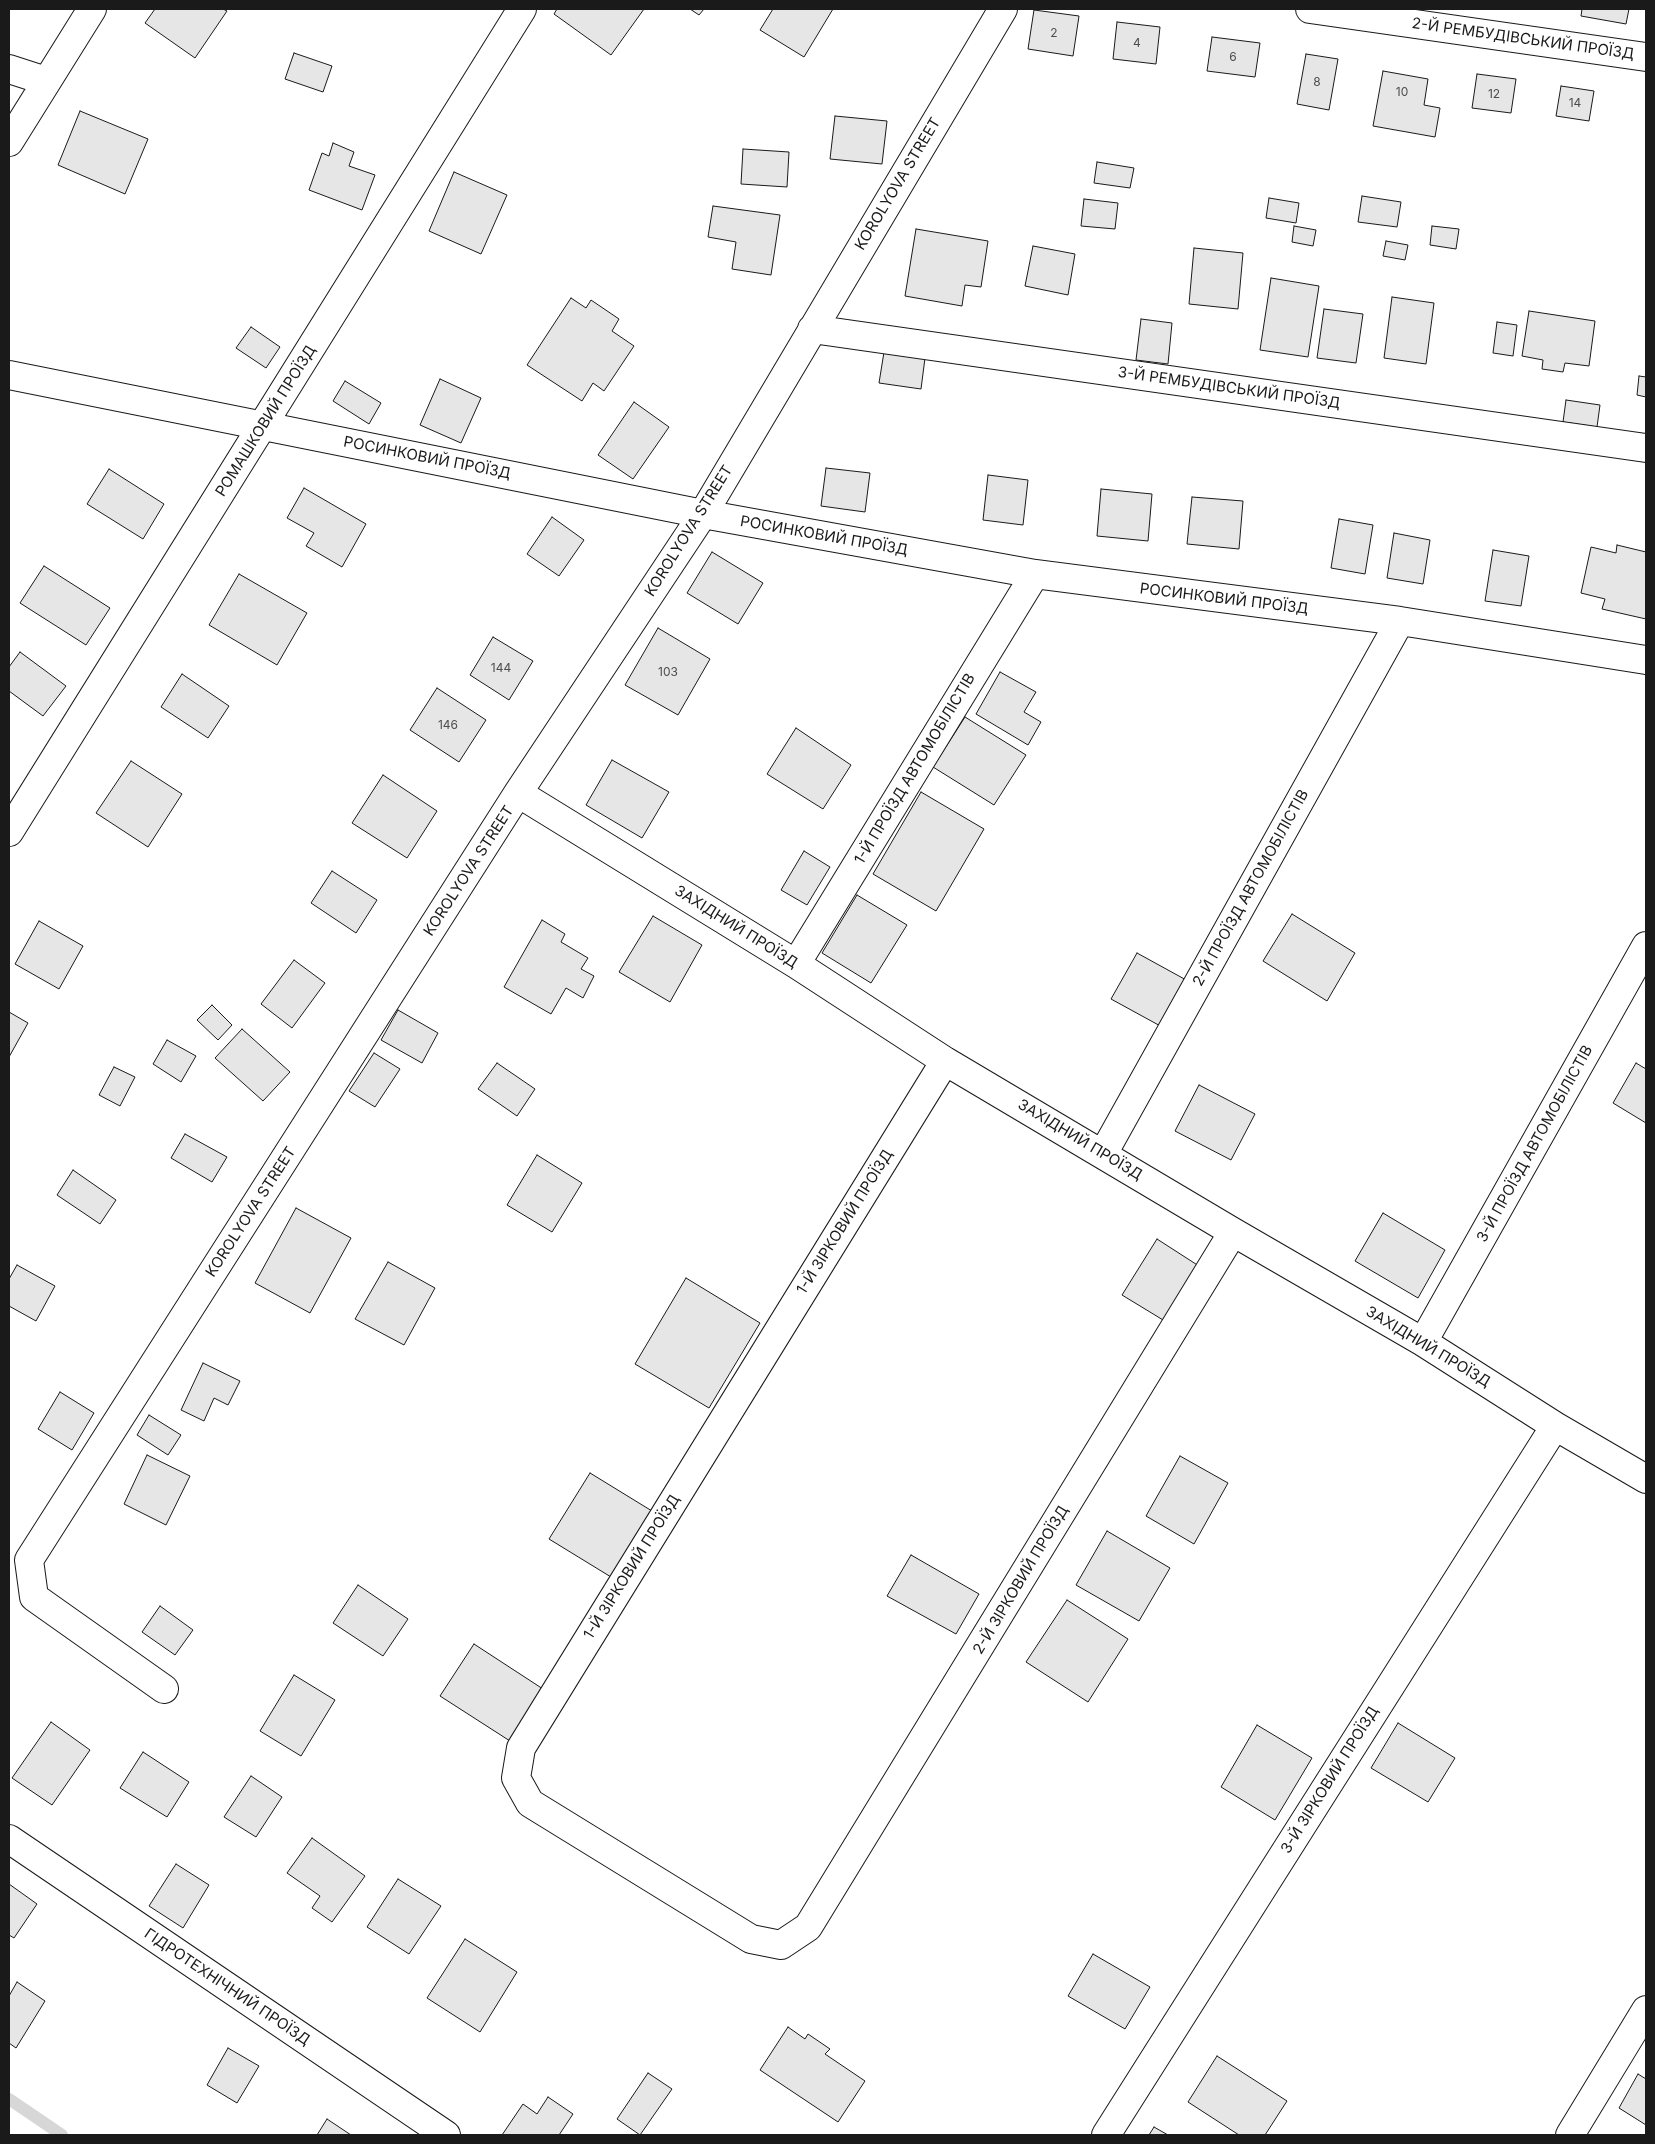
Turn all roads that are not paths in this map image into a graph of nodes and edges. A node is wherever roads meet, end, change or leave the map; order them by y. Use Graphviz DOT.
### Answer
graph roads {
  1 [pos="92,9"];
  2 [pos="522,9"];
  3 [pos="1003,9"];
  4 [pos="1310,9"];
  5 [pos="1646,57"];
  6 [pos="9,69"];
  7 [pos="46,82"];
  8 [pos="9,142"];
  9 [pos="812,329"];
  10 [pos="9,376"];
  11 [pos="264,426"];
  12 [pos="1646,448"];
  13 [pos="702,514"];
  14 [pos="1035,574"];
  15 [pos="1400,622"];
  16 [pos="1646,660"];
  17 [pos="518,793"];
  18 [pos="9,832"];
  19 [pos="1646,946"];
  20 [pos="796,964"];
  21 [pos="945,1060"];
  22 [pos="1103,1154"];
  23 [pos="1233,1232"];
  24 [pos="1423,1342"];
  25 [pos="1555,1426"];
  26 [pos="1646,1479"];
  27 [pos="164,1690"];
  28 [pos="9,1839"];
  29 [pos="808,1927"];
  30 [pos="1646,2010"];
  31 [pos="446,2135"];
  32 [pos="1106,2135"];
  33 [pos="1570,2135"];
  1 -- 7 [label="street"];
  2 -- 11 [label="street, РОМАШКОВИЙ ПРОЇЗД"];
  3 -- 9 [label="street, KOROLYOVA STREET"];
  4 -- 5 [label="street, 2-Й РЕМБУДІВСЬКИЙ ПРОЇЗД"];
  6 -- 7 [label="street"];
  7 -- 8 [label="street"];
  9 -- 12 [label="street, 3-Й РЕМБУДІВСЬКИЙ ПРОЇЗД"];
  9 -- 13 [label="street, KOROLYOVA STREET"];
  10 -- 11 [label="street, РОСИНКОВИЙ ПРОЇЗД"];
  11 -- 13 [label="street, РОСИНКОВИЙ ПРОЇЗД"];
  11 -- 18 [label="street, РОМАШКОВИЙ ПРОЇЗД"];
  13 -- 14 [label="street, РОСИНКОВИЙ ПРОЇЗД"];
  13 -- 17 [label="street, KOROLYOVA STREET"];
  14 -- 15 [label="street, РОСИНКОВИЙ ПРОЇЗД"];
  14 -- 20 [label="street, 1-Й ПРОЇЗД АВТОМОБІЛІСТІВ"];
  15 -- 16 [label="street, РОСИНКОВИЙ ПРОЇЗД"];
  15 -- 22 [label="street, 2-Й ПРОЇЗД АВТОМОБІЛІСТІВ"];
  17 -- 20 [label="street, ЗАХІДНИЙ ПРОЇЗД"];
  17 -- 27 [label="street, KOROLYOVA STREET"];
  19 -- 24 [label="street, 3-Й ПРОЇЗД АВТОМОБІЛІСТІВ"];
  20 -- 21 [label="street, ЗАХІДНИЙ ПРОЇЗД"];
  21 -- 22 [label="street, ЗАХІДНИЙ ПРОЇЗД"];
  21 -- 29 [label="street, 1-Й ЗІРКОВИЙ ПРОЇЗД"];
  22 -- 23 [label="street, ЗАХІДНИЙ ПРОЇЗД"];
  23 -- 24 [label="street, ЗАХІДНИЙ ПРОЇЗД"];
  23 -- 29 [label="street, 2-Й ЗІРКОВИЙ ПРОЇЗД"];
  24 -- 25 [label="street, ЗАХІДНИЙ ПРОЇЗД"];
  25 -- 26 [label="street, ЗАХІДНИЙ ПРОЇЗД"];
  25 -- 32 [label="street, 3-Й ЗІРКОВИЙ ПРОЇЗД"];
  28 -- 31 [label="street, ГІДРОТЕХНІЧНИЙ ПРОЇЗД"];
  30 -- 33 [label="street"];
}
